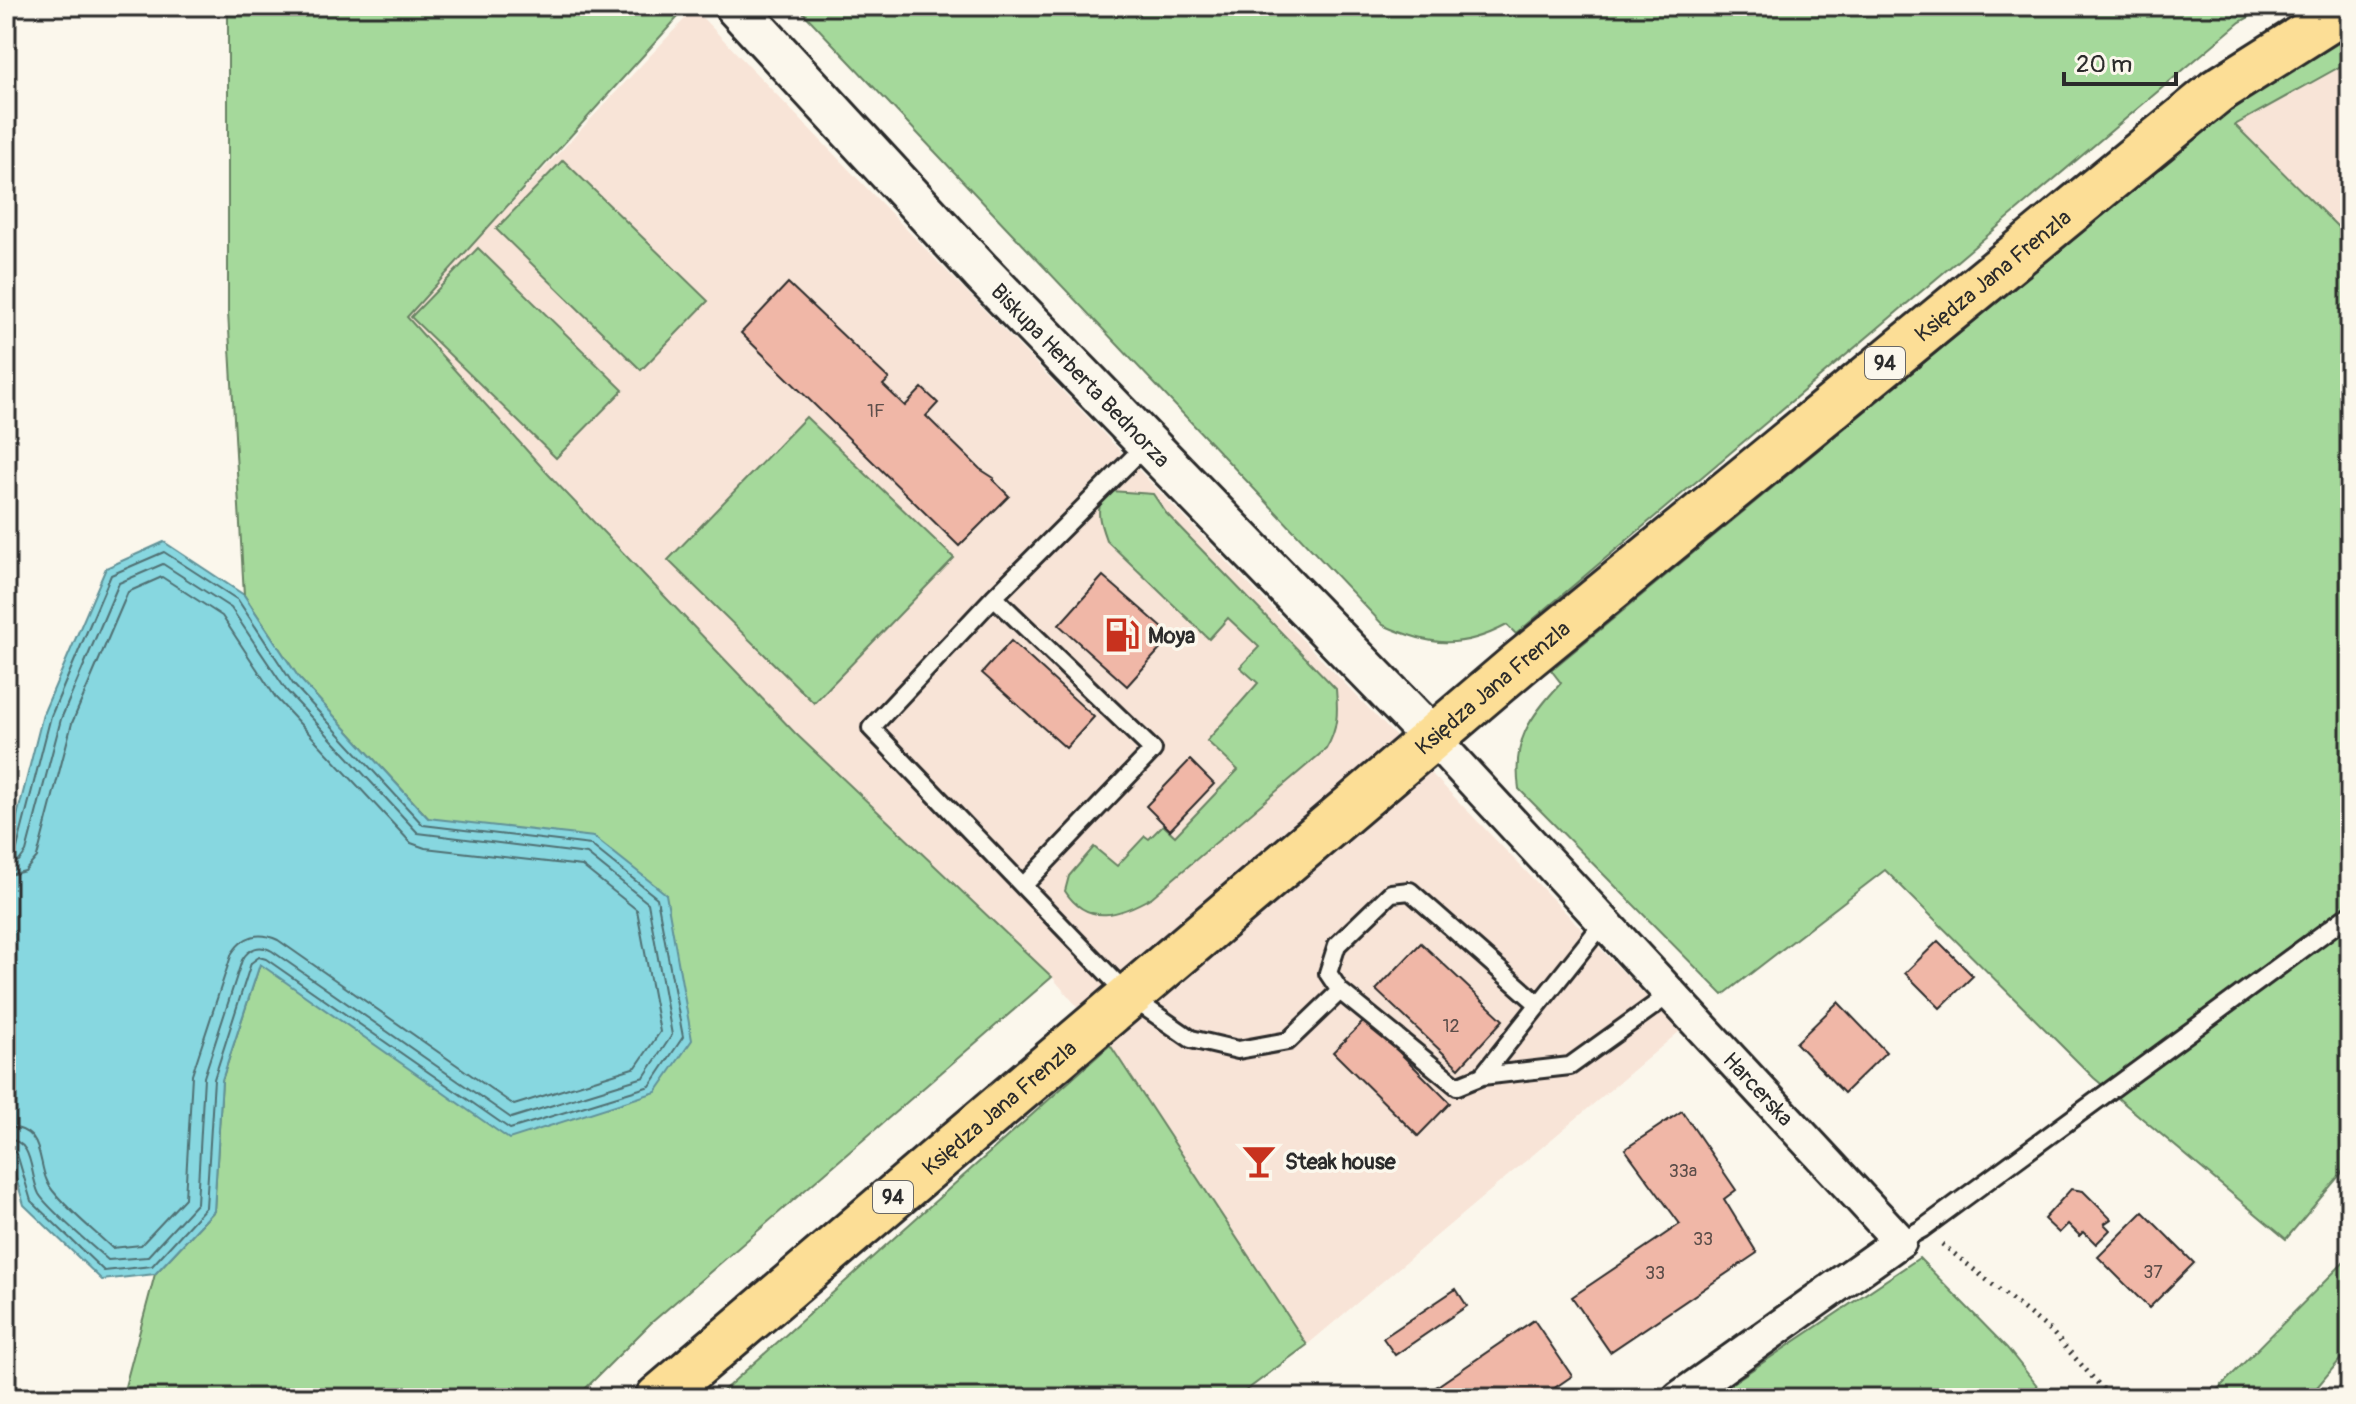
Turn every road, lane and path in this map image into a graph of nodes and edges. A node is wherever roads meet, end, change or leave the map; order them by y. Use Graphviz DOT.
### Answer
graph roads {
  1 [pos="735,6"];
  2 [pos="2350,7"];
  3 [pos="1148,443"];
  4 [pos="994,597"];
  5 [pos="1432,737"];
  6 [pos="1024,885"];
  7 [pos="2350,914"];
  8 [pos="1604,922"];
  9 [pos="1340,991"];
  10 [pos="1670,994"];
  11 [pos="1129,996"];
  12 [pos="1537,1003"];
  13 [pos="1482,1076"];
  14 [pos="1911,1235"];
  15 [pos="658,1398"];
  16 [pos="1679,1398"];
  17 [pos="2111,1398"];
  1 -- 3 [label="street, Biskupa Herberta Bednorza"];
  2 -- 5 [label="main road, Księdza Jana Frenzla / 94"];
  3 -- 4 [label="lane"];
  3 -- 5 [label="street, Biskupa Herberta Bednorza"];
  4 -- 6 [label="lane"];
  4 -- 6 [label="lane"];
  5 -- 8 [label="street, Harcerska"];
  5 -- 11 [label="main road, Księdza Jana Frenzla / 94"];
  6 -- 11 [label="lane"];
  7 -- 14 [label="lane"];
  8 -- 10 [label="street, Harcerska"];
  8 -- 12 [label="lane"];
  9 -- 11 [label="lane"];
  9 -- 12 [label="lane"];
  9 -- 13 [label="lane"];
  10 -- 13 [label="lane"];
  10 -- 14 [label="street, Harcerska"];
  11 -- 15 [label="main road, Księdza Jana Frenzla / 94"];
  12 -- 13 [label="lane"];
  14 -- 16 [label="street"];
  14 -- 17 [label="path"];
}
